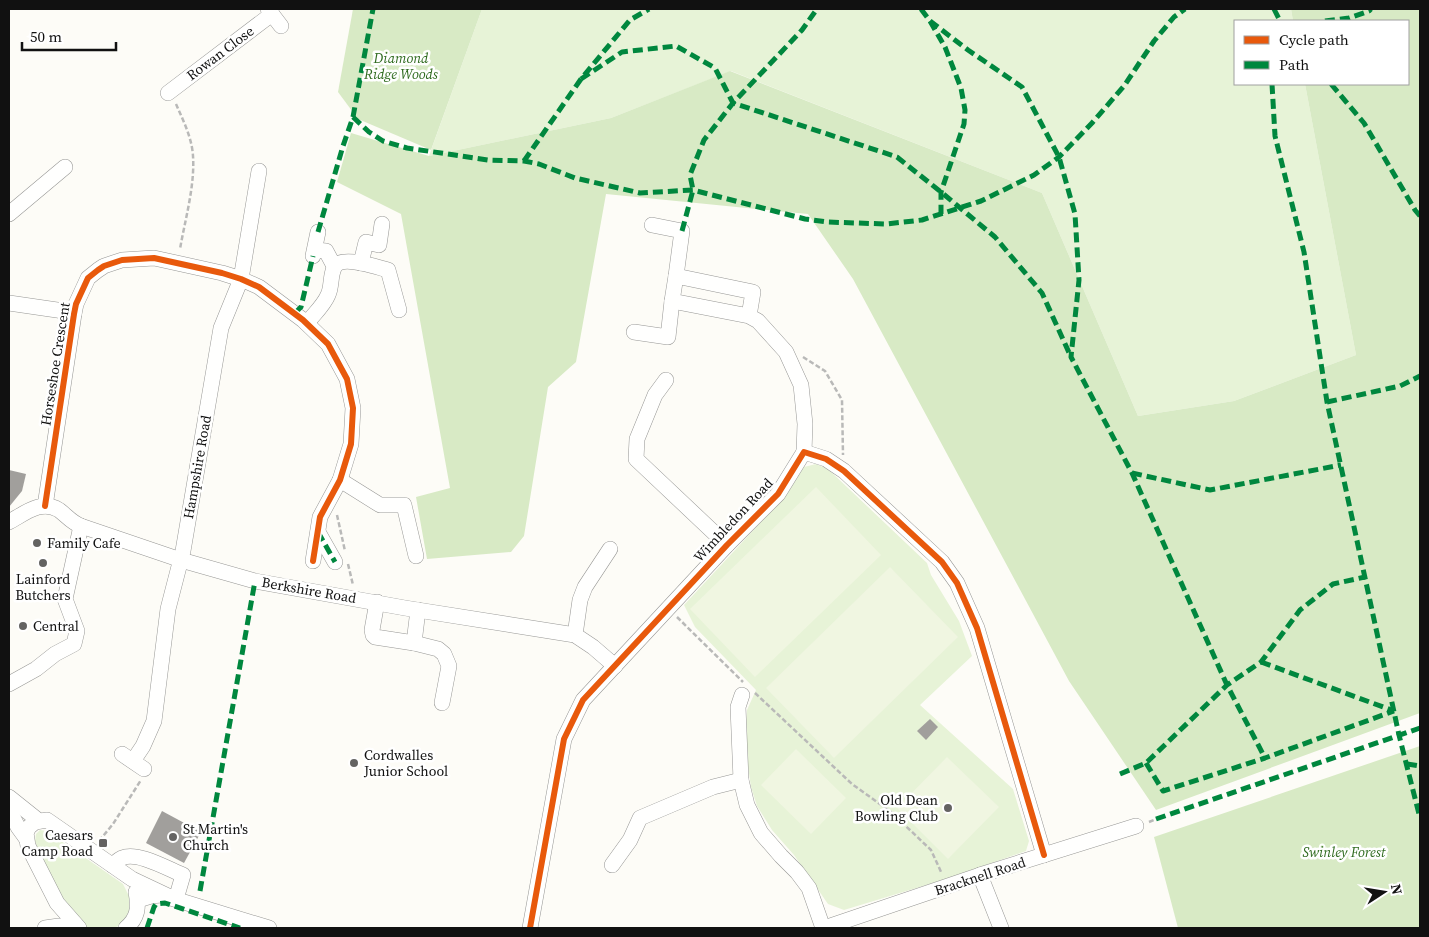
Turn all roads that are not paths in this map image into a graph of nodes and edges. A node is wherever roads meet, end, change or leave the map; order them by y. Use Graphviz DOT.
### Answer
graph roads {
  1 [pos="274,16"];
  2 [pos="168,93"];
  3 [pos="65,166"];
  4 [pos="259,171"];
  5 [pos="9,214"];
  6 [pos="382,224"];
  7 [pos="652,224"];
  8 [pos="318,232"];
  9 [pos="364,264"];
  10 [pos="334,266"];
  11 [pos="676,276"];
  12 [pos="241,278"];
  13 [pos="672,301"];
  14 [pos="9,303"];
  15 [pos="399,310"];
  16 [pos="74,314"];
  17 [pos="749,316"];
  18 [pos="307,323"];
  19 [pos="634,332"];
  20 [pos="666,380"];
  21 [pos="804,452"];
  22 [pos="340,480"];
  23 [pos="45,506"];
  24 [pos="9,522"];
  25 [pos="81,526"];
  26 [pos="318,532"];
  27 [pos="727,545"];
  28 [pos="610,549"];
  29 [pos="416,556"];
  30 [pos="342,558"];
  31 [pos="181,560"];
  32 [pos="313,561"];
  33 [pos="377,602"];
  34 [pos="418,610"];
  35 [pos="575,635"];
  36 [pos="414,643"];
  37 [pos="615,666"];
  38 [pos="9,684"];
  39 [pos="744,689"];
  40 [pos="442,703"];
  41 [pos="133,761"];
  42 [pos="742,780"];
  43 [pos="9,797"];
  44 [pos="9,810"];
  45 [pos="39,821"];
  46 [pos="1136,826"];
  47 [pos="26,838"];
  48 [pos="1044,855"];
  49 [pos="112,865"];
  50 [pos="612,866"];
  51 [pos="980,875"];
  52 [pos="132,879"];
  53 [pos="172,898"];
  54 [pos="138,900"];
  55 [pos="57,903"];
  56 [pos="45,928"];
  57 [pos="78,928"];
  58 [pos="126,928"];
  59 [pos="269,928"];
  60 [pos="530,928"];
  61 [pos="824,928"];
  62 [pos="1001,928"];
  1 -- 2 [label="street, Rowan Close"];
  3 -- 5 [label="street"];
  4 -- 12 [label="street, Hampshire Road"];
  6 -- 9 [label="street"];
  7 -- 11 [label="street"];
  8 -- 10 [label="street"];
  9 -- 10 [label="street"];
  9 -- 15 [label="street"];
  10 -- 18 [label="street"];
  11 -- 13 [label="street"];
  11 -- 17 [label="street"];
  12 -- 16 [label="street, Horseshoe Crescent"];
  12 -- 18 [label="street, Horseshoe Crescent"];
  12 -- 31 [label="street, Hampshire Road"];
  13 -- 17 [label="street"];
  13 -- 19 [label="street"];
  14 -- 16 [label="street"];
  16 -- 23 [label="street, Horseshoe Crescent"];
  17 -- 21 [label="street"];
  18 -- 22 [label="street, Horseshoe Crescent"];
  20 -- 27 [label="street"];
  21 -- 27 [label="street, Wimbledon Road"];
  21 -- 48 [label="street"];
  22 -- 26 [label="street, Horseshoe Crescent"];
  22 -- 29 [label="street"];
  23 -- 24 [label="street"];
  23 -- 25 [label="street, Berkshire Road"];
  25 -- 31 [label="street, Berkshire Road"];
  25 -- 38 [label="street"];
  26 -- 30 [label="street"];
  26 -- 32 [label="street, Horseshoe Crescent"];
  27 -- 37 [label="street, Wimbledon Road"];
  28 -- 35 [label="street"];
  31 -- 33 [label="street, Berkshire Road"];
  31 -- 41 [label="street, Hampshire Road"];
  33 -- 34 [label="street, Berkshire Road"];
  33 -- 36 [label="street"];
  34 -- 35 [label="street, Berkshire Road"];
  34 -- 36 [label="street"];
  35 -- 37 [label="street, Berkshire Road"];
  36 -- 40 [label="street"];
  37 -- 60 [label="street, Wimbledon Road"];
  39 -- 42 [label="street"];
  42 -- 50 [label="street"];
  42 -- 61 [label="street"];
  43 -- 45 [label="street"];
  44 -- 47 [label="street"];
  45 -- 47 [label="street"];
  45 -- 49 [label="street"];
  46 -- 48 [label="street, Bracknell Road"];
  47 -- 55 [label="street"];
  48 -- 51 [label="street, Bracknell Road"];
  49 -- 52 [label="street"];
  49 -- 53 [label="street"];
  51 -- 61 [label="street, Bracknell Road"];
  51 -- 62 [label="street"];
  52 -- 53 [label="street"];
  52 -- 54 [label="street"];
  53 -- 54 [label="street"];
  53 -- 59 [label="street"];
  54 -- 58 [label="street"];
  55 -- 56 [label="street"];
  55 -- 57 [label="street"];
  56 -- 57 [label="street"];
}
